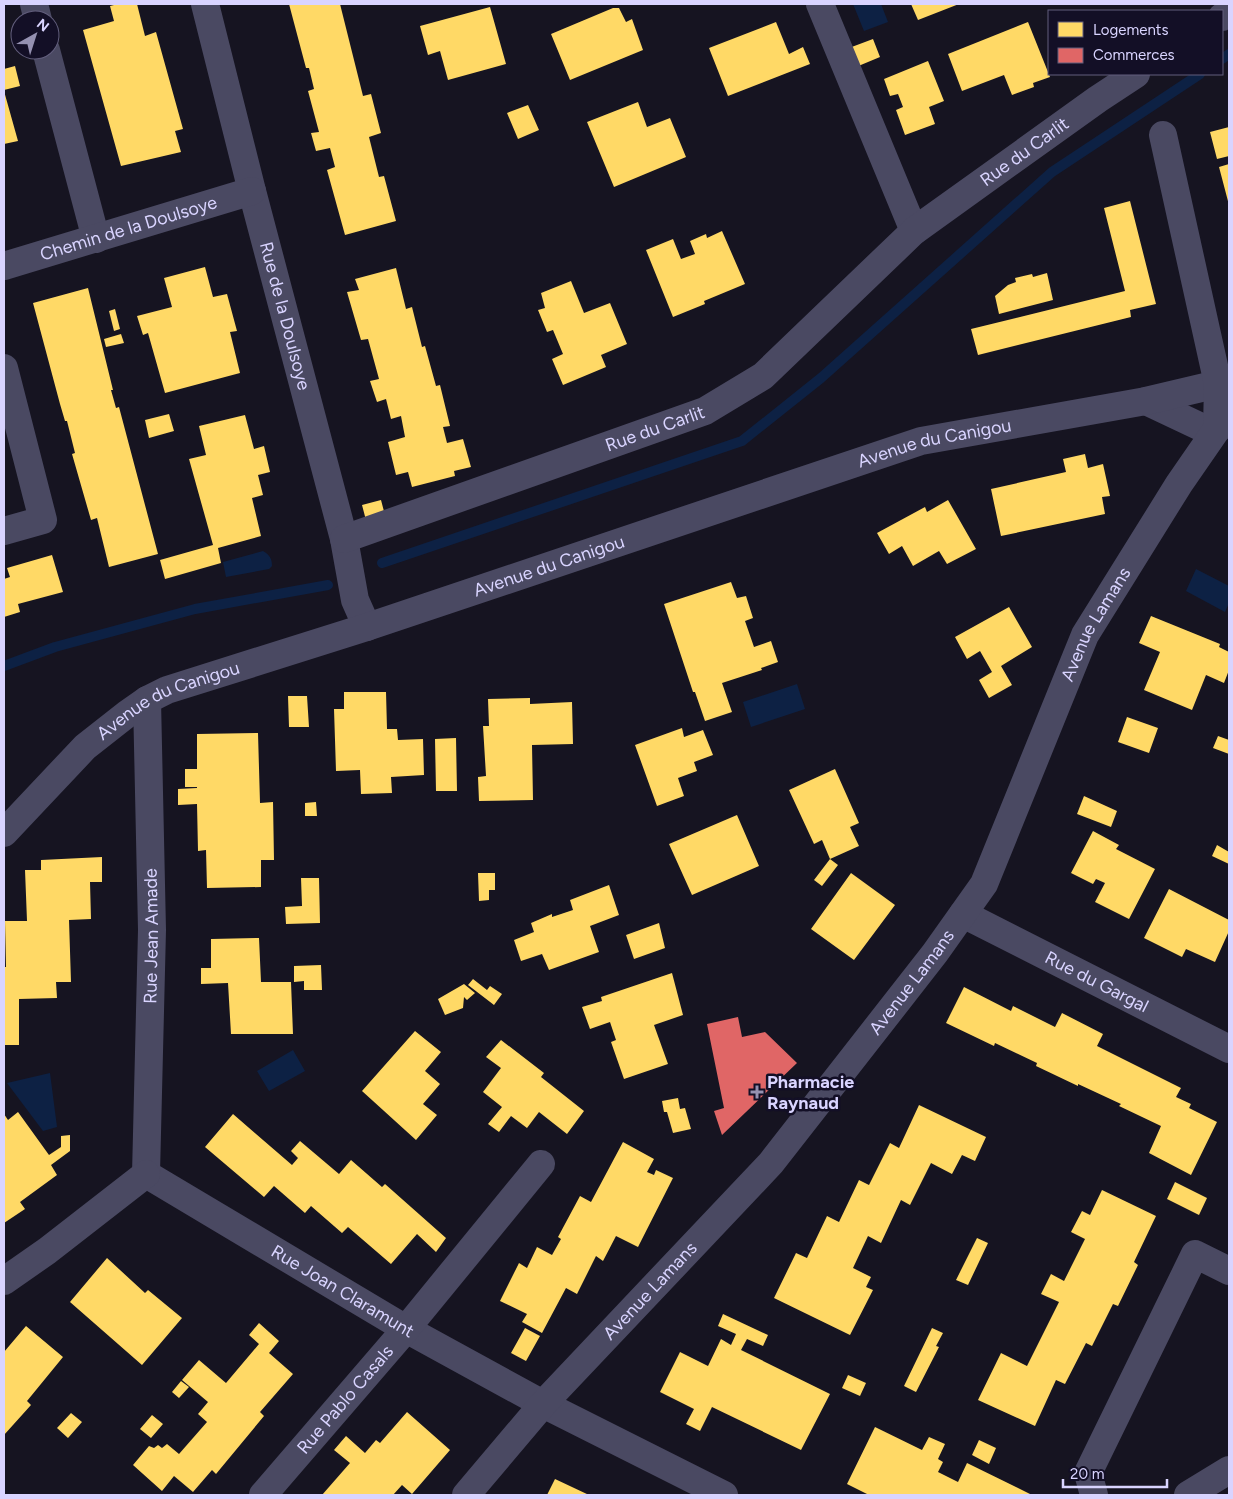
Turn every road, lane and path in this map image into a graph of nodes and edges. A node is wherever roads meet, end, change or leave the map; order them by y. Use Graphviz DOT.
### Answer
graph roads {
  1 [pos="205,4"];
  2 [pos="820,4"];
  3 [pos="49,60"];
  4 [pos="1134,75"];
  5 [pos="1163,135"];
  6 [pos="252,191"];
  7 [pos="914,231"];
  8 [pos="96,239"];
  9 [pos="4,266"];
  10 [pos="4,368"];
  11 [pos="1224,384"];
  12 [pos="1146,401"];
  13 [pos="1223,424"];
  14 [pos="4,531"];
  15 [pos="344,539"];
  16 [pos="367,627"];
  17 [pos="148,700"];
  18 [pos="4,833"];
  19 [pos="963,914"];
  20 [pos="1229,1049"];
  21 [pos="541,1164"];
  22 [pos="146,1174"];
  23 [pos="1229,1271"];
  24 [pos="4,1281"];
  25 [pos="406,1329"];
  26 [pos="543,1404"];
  27 [pos="1229,1470"];
  28 [pos="263,1495"];
  29 [pos="466,1495"];
  30 [pos="724,1495"];
  31 [pos="1094,1495"];
  32 [pos="1188,1495"];
  1 -- 6 [label="street, Rue de la Doulsoye"];
  2 -- 7 [label="street"];
  3 -- 8 [label="street"];
  4 -- 7 [label="street, Rue du Carlit"];
  5 -- 11 [label="street"];
  6 -- 8 [label="street, Chemin de la Doulsoye"];
  6 -- 15 [label="street, Rue de la Doulsoye"];
  7 -- 15 [label="street, Rue du Carlit"];
  8 -- 9 [label="street, Chemin de la Doulsoye"];
  10 -- 14 [label="street"];
  11 -- 12 [label="street, Avenue du Canigou"];
  11 -- 13 [label="street"];
  12 -- 13 [label="street"];
  12 -- 16 [label="street, Avenue du Canigou"];
  13 -- 19 [label="street, Avenue Lamans"];
  15 -- 16 [label="street, Rue de la Doulsoye"];
  16 -- 17 [label="street, Avenue du Canigou"];
  17 -- 18 [label="street, Avenue du Canigou"];
  17 -- 22 [label="street, Rue Jean Amade"];
  19 -- 20 [label="street, Rue du Gargal"];
  19 -- 26 [label="street, Avenue Lamans"];
  21 -- 25 [label="street, Rue Pablo Casals"];
  22 -- 24 [label="street"];
  22 -- 25 [label="street, Rue Joan Claramunt"];
  23 -- 31 [label="street"];
  25 -- 26 [label="street, Rue Joan Claramunt"];
  25 -- 28 [label="street, Rue Pablo Casals"];
  26 -- 29 [label="street, Avenue Lamans"];
  26 -- 30 [label="street, Rue Joan Claramunt"];
  27 -- 32 [label="street"];
}
